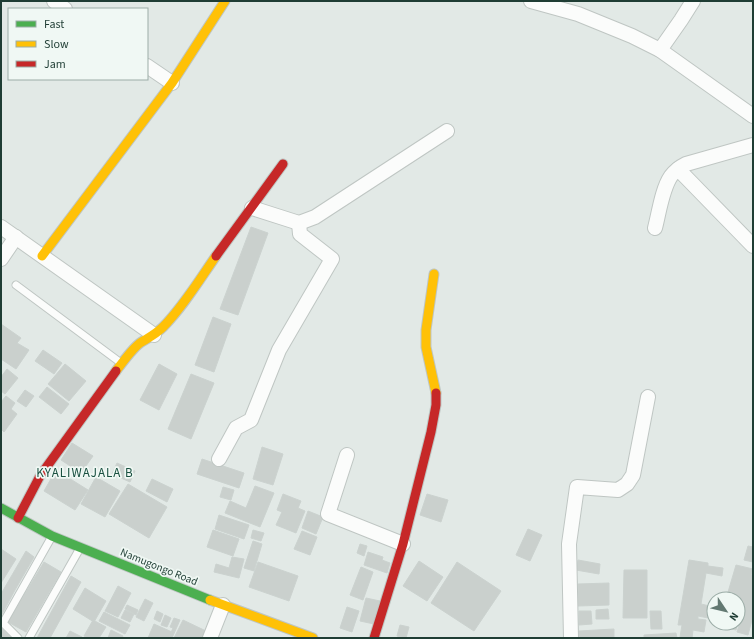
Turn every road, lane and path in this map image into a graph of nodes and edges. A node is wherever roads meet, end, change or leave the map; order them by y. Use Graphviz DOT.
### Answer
graph roads {
  1 [pos="54,1"];
  2 [pos="225,1"];
  3 [pos="531,1"];
  4 [pos="693,1"];
  5 [pos="64,8"];
  6 [pos="660,50"];
  7 [pos="148,67"];
  8 [pos="172,83"];
  9 [pos="753,116"];
  10 [pos="447,131"];
  11 [pos="753,145"];
  12 [pos="284,164"];
  13 [pos="678,169"];
  14 [pos="252,208"];
  15 [pos="299,223"];
  16 [pos="1,227"];
  17 [pos="655,228"];
  18 [pos="16,237"];
  19 [pos="753,246"];
  20 [pos="42,256"];
  21 [pos="1,259"];
  22 [pos="434,274"];
  23 [pos="16,285"];
  24 [pos="154,335"];
  25 [pos="122,363"];
  26 [pos="648,397"];
  27 [pos="347,455"];
  28 [pos="219,460"];
  29 [pos="1,508"];
  30 [pos="18,518"];
  31 [pos="52,536"];
  32 [pos="403,544"];
  33 [pos="80,548"];
  34 [pos="223,605"];
  35 [pos="18,638"];
  36 [pos="29,638"];
  37 [pos="210,638"];
  38 [pos="312,638"];
  39 [pos="374,638"];
  40 [pos="571,638"];
  1 -- 5 [label="street"];
  2 -- 8 [label="street"];
  3 -- 6 [label="street"];
  4 -- 6 [label="street"];
  6 -- 9 [label="street"];
  7 -- 8 [label="street"];
  8 -- 20 [label="street"];
  10 -- 15 [label="street"];
  11 -- 13 [label="street"];
  12 -- 14 [label="street"];
  13 -- 17 [label="street"];
  13 -- 19 [label="street"];
  14 -- 15 [label="street"];
  14 -- 24 [label="street"];
  15 -- 28 [label="street"];
  16 -- 18 [label="street"];
  18 -- 20 [label="street"];
  18 -- 21 [label="street"];
  20 -- 24 [label="street"];
  22 -- 32 [label="street"];
  23 -- 25 [label="lane"];
  24 -- 25 [label="street"];
  25 -- 30 [label="street"];
  26 -- 40 [label="street"];
  27 -- 32 [label="street"];
  29 -- 30 [label="street, Namugongo Road"];
  30 -- 31 [label="street, Namugongo Road"];
  31 -- 33 [label="street, Namugongo Road"];
  31 -- 35 [label="lane"];
  32 -- 39 [label="street"];
  33 -- 34 [label="street, Namugongo Road"];
  33 -- 36 [label="lane"];
  34 -- 37 [label="street"];
  34 -- 38 [label="street, Namugongo Road"];
}
